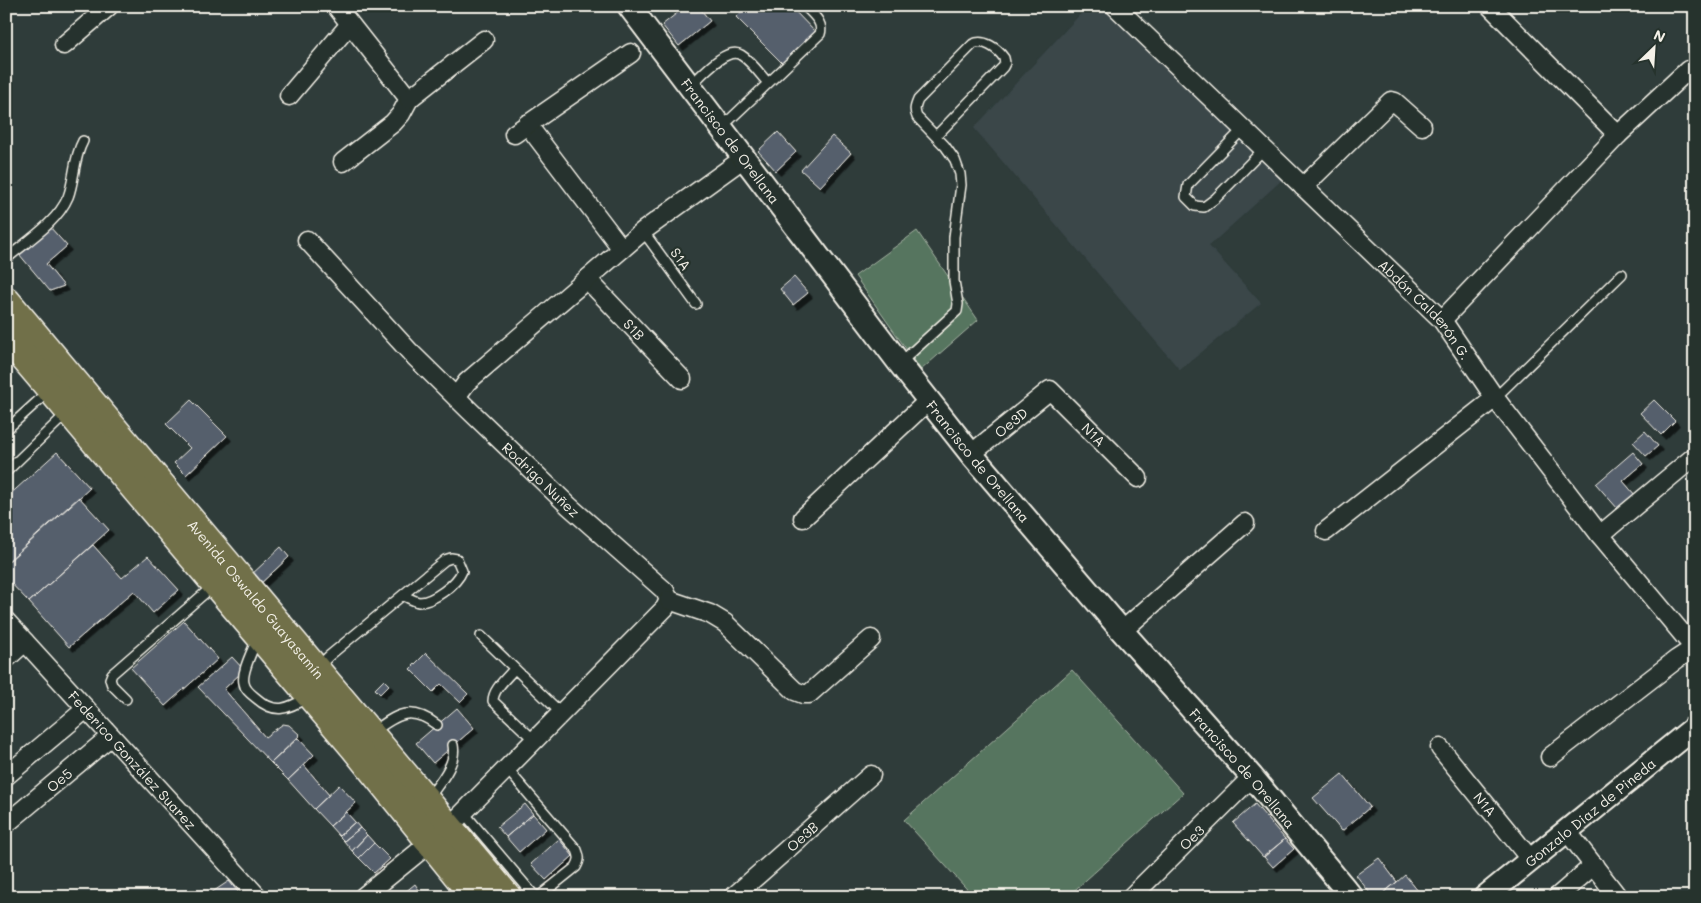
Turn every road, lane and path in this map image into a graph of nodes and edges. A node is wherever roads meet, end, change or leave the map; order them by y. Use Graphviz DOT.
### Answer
graph roads {
  1 [pos="109,6"];
  2 [pos="336,6"];
  3 [pos="804,6"];
  4 [pos="1115,6"];
  5 [pos="1490,6"];
  6 [pos="634,8"];
  7 [pos="350,24"];
  8 [pos="484,40"];
  9 [pos="64,45"];
  10 [pos="631,54"];
  11 [pos="1688,70"];
  12 [pos="768,83"];
  13 [pos="690,86"];
  14 [pos="289,96"];
  15 [pos="409,99"];
  16 [pos="1422,126"];
  17 [pos="721,127"];
  18 [pos="1243,129"];
  19 [pos="1618,135"];
  20 [pos="936,136"];
  21 [pos="83,141"];
  22 [pos="1264,149"];
  23 [pos="744,158"];
  24 [pos="344,162"];
  25 [pos="1303,187"];
  26 [pos="643,231"];
  27 [pos="307,240"];
  28 [pos="622,249"];
  29 [pos="6,259"];
  30 [pos="1622,274"];
  31 [pos="587,279"];
  32 [pos="6,301"];
  33 [pos="696,304"];
  34 [pos="1442,320"];
  35 [pos="12,347"];
  36 [pos="900,364"];
  37 [pos="682,379"];
  38 [pos="51,389"];
  39 [pos="1050,390"];
  40 [pos="456,397"];
  41 [pos="1495,398"];
  42 [pos="929,400"];
  43 [pos="69,411"];
  44 [pos="6,430"];
  45 [pos="971,454"];
  46 [pos="1695,456"];
  47 [pos="6,472"];
  48 [pos="1138,478"];
  49 [pos="803,518"];
  50 [pos="1245,523"];
  51 [pos="1326,531"];
  52 [pos="1600,535"];
  53 [pos="215,584"];
  54 [pos="404,596"];
  55 [pos="669,600"];
  56 [pos="6,622"];
  57 [pos="1122,631"];
  58 [pos="259,634"];
  59 [pos="481,636"];
  60 [pos="871,640"];
  61 [pos="25,642"];
  62 [pos="1694,648"];
  63 [pos="6,659"];
  64 [pos="315,669"];
  65 [pos="514,669"];
  66 [pos="311,696"];
  67 [pos="126,699"];
  68 [pos="86,709"];
  69 [pos="561,714"];
  70 [pos="437,725"];
  71 [pos="1695,727"];
  72 [pos="370,735"];
  73 [pos="111,736"];
  74 [pos="535,740"];
  75 [pos="453,745"];
  76 [pos="1440,748"];
  77 [pos="1550,757"];
  78 [pos="507,769"];
  79 [pos="871,775"];
  80 [pos="6,776"];
  81 [pos="1252,777"];
  82 [pos="426,802"];
  83 [pos="6,824"];
  84 [pos="448,828"];
  85 [pos="1567,831"];
  86 [pos="1530,860"];
  87 [pos="1594,865"];
  88 [pos="258,897"];
  89 [pos="362,897"];
  90 [pos="475,897"];
  91 [pos="507,897"];
  92 [pos="733,897"];
  93 [pos="1131,897"];
  94 [pos="1352,897"];
  95 [pos="1485,897"];
  96 [pos="1557,897"];
  97 [pos="1618,897"];
  1 -- 9 [label="street"];
  2 -- 7 [label="street"];
  3 -- 12 [label="lane"];
  4 -- 18 [label="street, Abdón Calderón G."];
  5 -- 19 [label="street"];
  6 -- 13 [label="street, Francisco de Orellana"];
  7 -- 14 [label="street"];
  7 -- 15 [label="street"];
  8 -- 15 [label="street"];
  10 -- 28 [label="street"];
  11 -- 19 [label="street"];
  12 -- 13 [label="lane"];
  12 -- 17 [label="lane"];
  13 -- 17 [label="street, Francisco de Orellana"];
  15 -- 24 [label="street"];
  16 -- 25 [label="street"];
  17 -- 23 [label="street, Francisco de Orellana"];
  18 -- 22 [label="street, Abdón Calderón G."];
  18 -- 22 [label="lane"];
  19 -- 34 [label="street"];
  20 -- 20 [label="lane"];
  20 -- 36 [label="lane"];
  21 -- 29 [label="lane"];
  22 -- 25 [label="street, Abdón Calderón G."];
  23 -- 26 [label="street"];
  23 -- 36 [label="street, Francisco de Orellana"];
  25 -- 34 [label="street, Abdón Calderón G."];
  26 -- 28 [label="street"];
  26 -- 33 [label="lane, S1A"];
  27 -- 40 [label="street, Rodrigo Nuñez"];
  28 -- 31 [label="street"];
  30 -- 41 [label="lane"];
  31 -- 37 [label="street, S1B"];
  31 -- 40 [label="street"];
  32 -- 64 [label="main road, Avenida Oswaldo Guayasamín"];
  34 -- 41 [label="street, Abdón Calderón G."];
  35 -- 38 [label="main road, Avenida Oswaldo Guayasamín"];
  36 -- 42 [label="street, Francisco de Orellana"];
  38 -- 43 [label="main road, Avenida Oswaldo Guayasamín"];
  38 -- 44 [label="lane"];
  39 -- 45 [label="street, Oe3D"];
  39 -- 48 [label="street, N1A"];
  40 -- 55 [label="street, Rodrigo Nuñez"];
  41 -- 51 [label="street"];
  41 -- 52 [label="street, Abdón Calderón G."];
  42 -- 45 [label="street, Francisco de Orellana"];
  42 -- 49 [label="street"];
  43 -- 47 [label="lane"];
  43 -- 53 [label="main road, Avenida Oswaldo Guayasamín"];
  45 -- 57 [label="street, Francisco de Orellana"];
  46 -- 52 [label="street"];
  50 -- 57 [label="street"];
  52 -- 62 [label="street, Abdón Calderón G."];
  53 -- 58 [label="main road, Avenida Oswaldo Guayasamín"];
  53 -- 67 [label="lane"];
  54 -- 54 [label="lane"];
  54 -- 64 [label="lane"];
  55 -- 60 [label="street"];
  55 -- 69 [label="street"];
  56 -- 61 [label="street, Federico González Suarez"];
  57 -- 81 [label="street, Francisco de Orellana"];
  58 -- 66 [label="main road, Avenida Oswaldo Guayasamín"];
  58 -- 66 [label="lane"];
  59 -- 65 [label="lane"];
  61 -- 63 [label="street"];
  61 -- 68 [label="street, Federico González Suarez"];
  62 -- 77 [label="street"];
  64 -- 72 [label="main road, Avenida Oswaldo Guayasamín"];
  65 -- 69 [label="lane"];
  65 -- 74 [label="lane"];
  66 -- 84 [label="main road, Avenida Oswaldo Guayasamín"];
  68 -- 73 [label="street, Federico González Suarez"];
  68 -- 80 [label="street"];
  69 -- 74 [label="street"];
  70 -- 72 [label="lane"];
  71 -- 85 [label="street, Gonzalo Diaz de Pineda"];
  72 -- 82 [label="main road, Avenida Oswaldo Guayasamín"];
  73 -- 83 [label="street, Oe5"];
  73 -- 88 [label="street, Federico González Suarez"];
  74 -- 78 [label="street"];
  75 -- 82 [label="lane"];
  76 -- 86 [label="street, N1A"];
  78 -- 84 [label="street"];
  78 -- 84 [label="lane"];
  79 -- 92 [label="street, Oe3B"];
  81 -- 93 [label="street, Oe3"];
  81 -- 94 [label="street, Francisco de Orellana"];
  82 -- 84 [label="main road, Avenida Oswaldo Guayasamín"];
  84 -- 89 [label="street"];
  84 -- 90 [label="main road, Avenida Oswaldo Guayasamín"];
  84 -- 91 [label="main road, Avenida Oswaldo Guayasamín"];
  85 -- 86 [label="street, Gonzalo Diaz de Pineda"];
  85 -- 87 [label="street"];
  86 -- 95 [label="street, Gonzalo Diaz de Pineda"];
  87 -- 96 [label="street"];
  87 -- 97 [label="street"];
}
